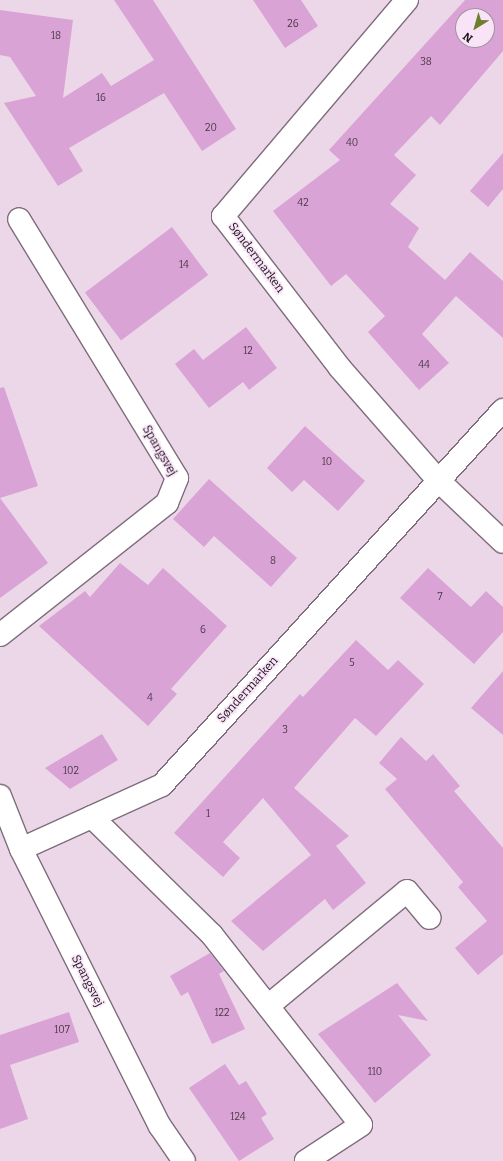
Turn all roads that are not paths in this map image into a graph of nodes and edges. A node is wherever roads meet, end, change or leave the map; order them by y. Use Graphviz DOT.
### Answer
graph roads {
  1 [pos="407,0"];
  2 [pos="19,219"];
  3 [pos="503,410"];
  4 [pos="439,481"];
  5 [pos="503,542"];
  6 [pos="0,635"];
  7 [pos="0,796"];
  8 [pos="92,817"];
  9 [pos="21,848"];
  10 [pos="430,918"];
  11 [pos="268,1006"];
  12 [pos="184,1161"];
  13 [pos="306,1161"];
  1 -- 4 [label="street, Søndermarken"];
  2 -- 6 [label="street, Spangsvej"];
  3 -- 4 [label="street, Søndermarken"];
  4 -- 5 [label="street, Søndermarken"];
  4 -- 8 [label="street, Søndermarken"];
  7 -- 9 [label="street, Spangsvej"];
  8 -- 9 [label="street, Søndermarken"];
  8 -- 11 [label="street"];
  9 -- 12 [label="street, Spangsvej"];
  10 -- 11 [label="street"];
  11 -- 13 [label="street"];
}
